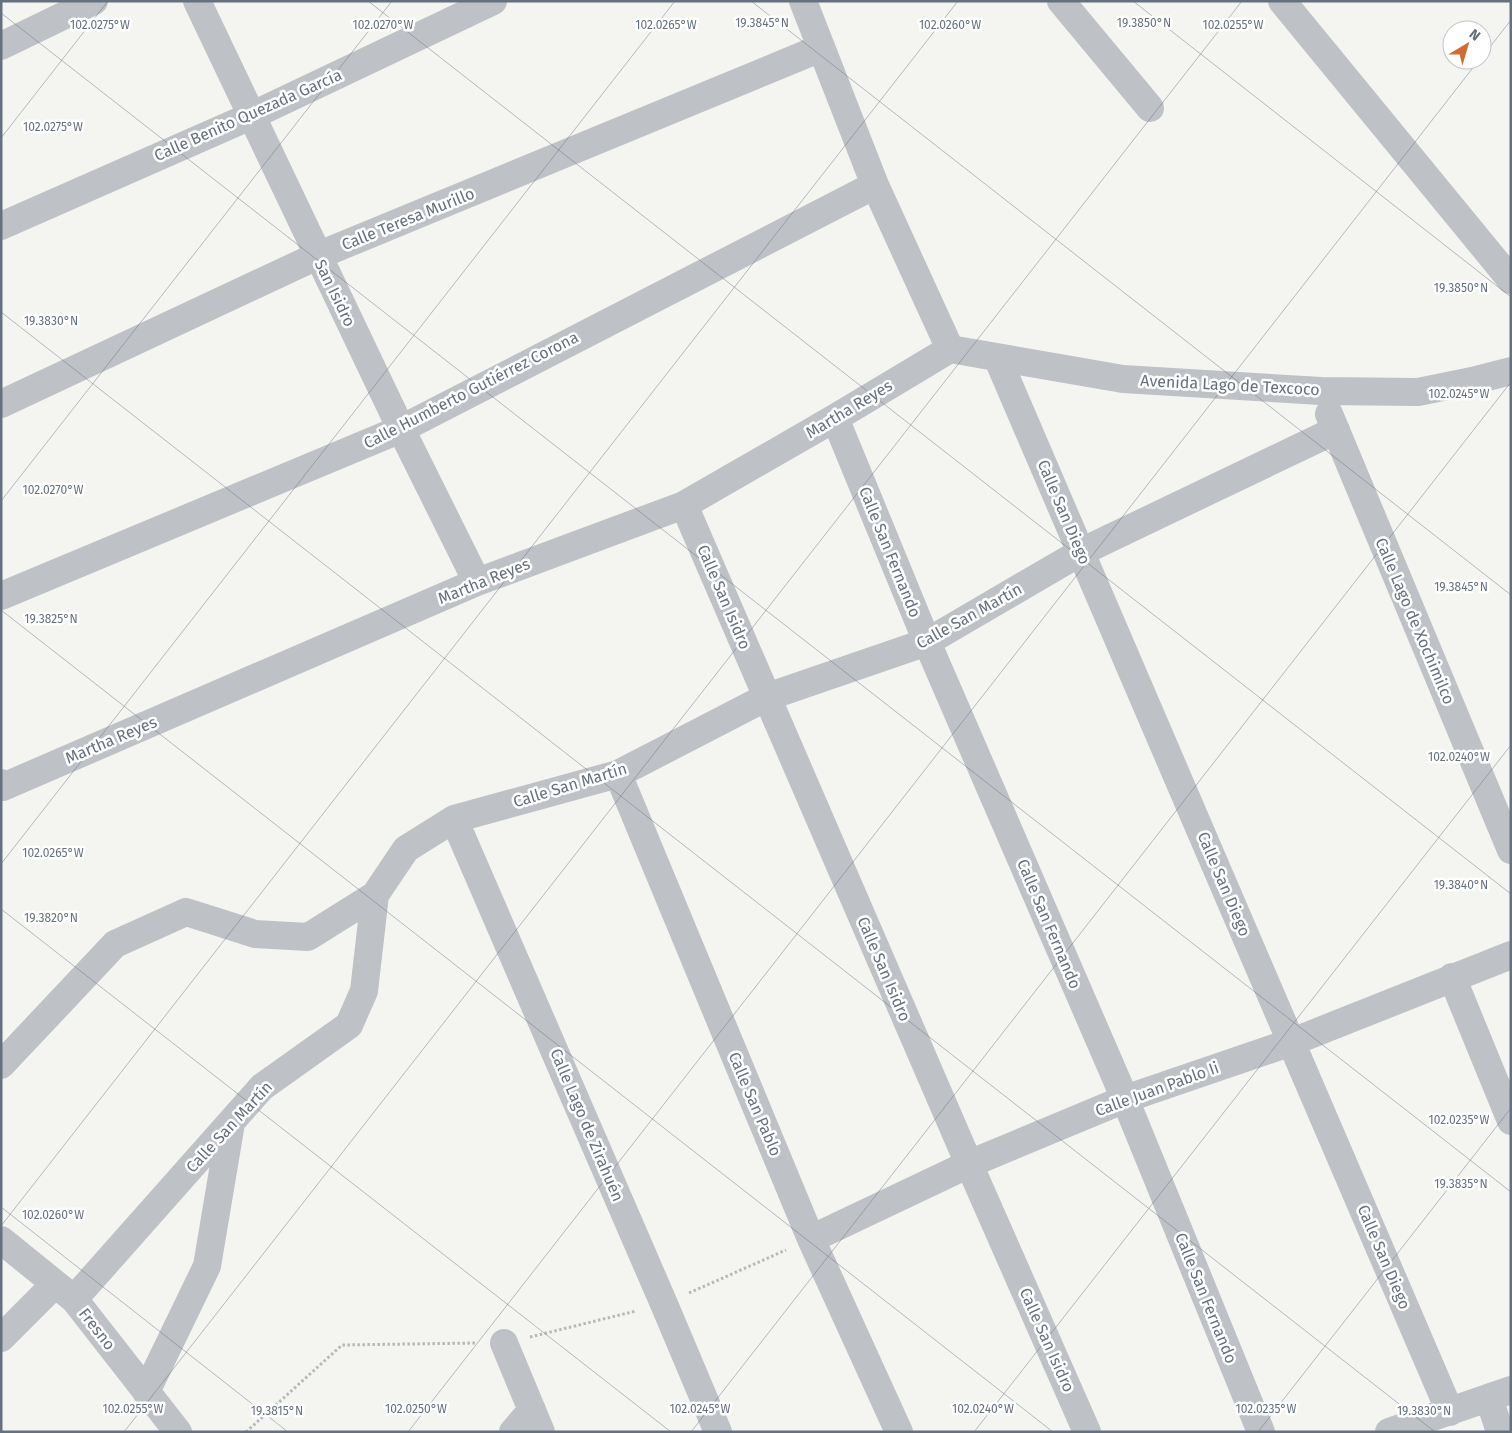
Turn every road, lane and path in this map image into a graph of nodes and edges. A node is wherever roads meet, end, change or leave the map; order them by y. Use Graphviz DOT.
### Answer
graph roads {
  1 [pos="94,1"];
  2 [pos="197,1"];
  3 [pos="493,1"];
  4 [pos="803,1"];
  5 [pos="1061,1"];
  6 [pos="1282,1"];
  7 [pos="1,46"];
  8 [pos="821,48"];
  9 [pos="1150,108"];
  10 [pos="251,116"];
  11 [pos="875,185"];
  12 [pos="1,226"];
  13 [pos="317,256"];
  14 [pos="1511,280"];
  15 [pos="950,349"];
  16 [pos="997,357"];
  17 [pos="1511,371"];
  18 [pos="1321,391"];
  19 [pos="1,404"];
  20 [pos="835,418"];
  21 [pos="401,430"];
  22 [pos="1336,430"];
  23 [pos="684,505"];
  24 [pos="1081,552"];
  25 [pos="477,582"];
  26 [pos="1,596"];
  27 [pos="927,642"];
  28 [pos="767,697"];
  29 [pos="618,774"];
  30 [pos="2,785"];
  31 [pos="454,819"];
  32 [pos="1511,850"];
  33 [pos="376,895"];
  34 [pos="1511,955"];
  35 [pos="1452,977"];
  36 [pos="1292,1042"];
  37 [pos="1,1065"];
  38 [pos="1125,1098"];
  39 [pos="1511,1121"];
  40 [pos="231,1123"];
  41 [pos="969,1164"];
  42 [pos="1,1240"];
  43 [pos="810,1240"];
  44 [pos="64,1291"];
  45 [pos="1,1338"];
  46 [pos="504,1343"];
  47 [pos="146,1392"];
  48 [pos="1500,1394"];
  49 [pos="1450,1412"];
  50 [pos="536,1421"];
  51 [pos="178,1432"];
  52 [pos="246,1432"];
  53 [pos="512,1432"];
  54 [pos="718,1432"];
  55 [pos="899,1432"];
  56 [pos="1087,1432"];
  57 [pos="1261,1432"];
  58 [pos="1390,1432"];
  59 [pos="1500,1432"];
  1 -- 7 [label="street"];
  2 -- 10 [label="street, San Isidro"];
  3 -- 10 [label="street, Calle Benito Quezada García"];
  4 -- 8 [label="street"];
  5 -- 9 [label="street"];
  6 -- 14 [label="street"];
  8 -- 11 [label="street"];
  8 -- 13 [label="street, Calle Teresa Murillo"];
  10 -- 12 [label="street, Calle Benito Quezada García"];
  10 -- 13 [label="street, San Isidro"];
  11 -- 15 [label="street"];
  11 -- 21 [label="street, Calle Humberto Gutiérrez Corona"];
  13 -- 19 [label="street, Calle Teresa Murillo"];
  13 -- 21 [label="street, San Isidro"];
  15 -- 16 [label="street, Avenida Lago de Texcoco"];
  15 -- 20 [label="street, Martha Reyes"];
  16 -- 18 [label="street, Avenida Lago de Texcoco"];
  16 -- 24 [label="street, Calle San Diego"];
  17 -- 18 [label="street, Avenida Lago de Texcoco"];
  18 -- 22 [label="street, Calle Lago de Xochimilco"];
  20 -- 23 [label="street, Martha Reyes"];
  20 -- 27 [label="street, Calle San Fernando"];
  21 -- 25 [label="street, San Isidro"];
  21 -- 26 [label="street, Calle Humberto Gutiérrez Corona"];
  22 -- 24 [label="street, Calle San Martín"];
  22 -- 32 [label="street, Calle Lago de Xochimilco"];
  23 -- 25 [label="street, Martha Reyes"];
  23 -- 28 [label="street, Calle San Isidro"];
  24 -- 27 [label="street, Calle San Martín"];
  24 -- 36 [label="street, Calle San Diego"];
  25 -- 30 [label="street, Martha Reyes"];
  27 -- 28 [label="street, Calle San Martín"];
  27 -- 38 [label="street, Calle San Fernando"];
  28 -- 29 [label="street, Calle San Martín"];
  28 -- 41 [label="street, Calle San Isidro"];
  29 -- 31 [label="street, Calle San Martín"];
  29 -- 43 [label="street, Calle San Pablo"];
  31 -- 33 [label="street, Calle San Martín"];
  31 -- 54 [label="street, Calle Lago de Zirahuén"];
  33 -- 37 [label="street"];
  33 -- 40 [label="street, Calle San Martín"];
  34 -- 35 [label="street, Calle Juan Pablo Ii"];
  35 -- 36 [label="street, Calle Juan Pablo Ii"];
  35 -- 39 [label="street"];
  36 -- 38 [label="street, Calle Juan Pablo Ii"];
  36 -- 49 [label="street, Calle San Diego"];
  38 -- 41 [label="street, Calle Juan Pablo Ii"];
  38 -- 57 [label="street, Calle San Fernando"];
  40 -- 44 [label="street, Calle San Martín"];
  40 -- 47 [label="street"];
  41 -- 43 [label="street, Calle Juan Pablo Ii"];
  41 -- 56 [label="street, Calle San Isidro"];
  42 -- 44 [label="street, Fresno"];
  43 -- 55 [label="street, Calle San Pablo"];
  44 -- 45 [label="street, Calle San Martín"];
  44 -- 47 [label="street, Fresno"];
  46 -- 50 [label="street"];
  46 -- 52 [label="path"];
  47 -- 51 [label="street, Fresno"];
  48 -- 49 [label="street"];
  48 -- 59 [label="street"];
  49 -- 58 [label="street"];
  50 -- 53 [label="street"];
}
